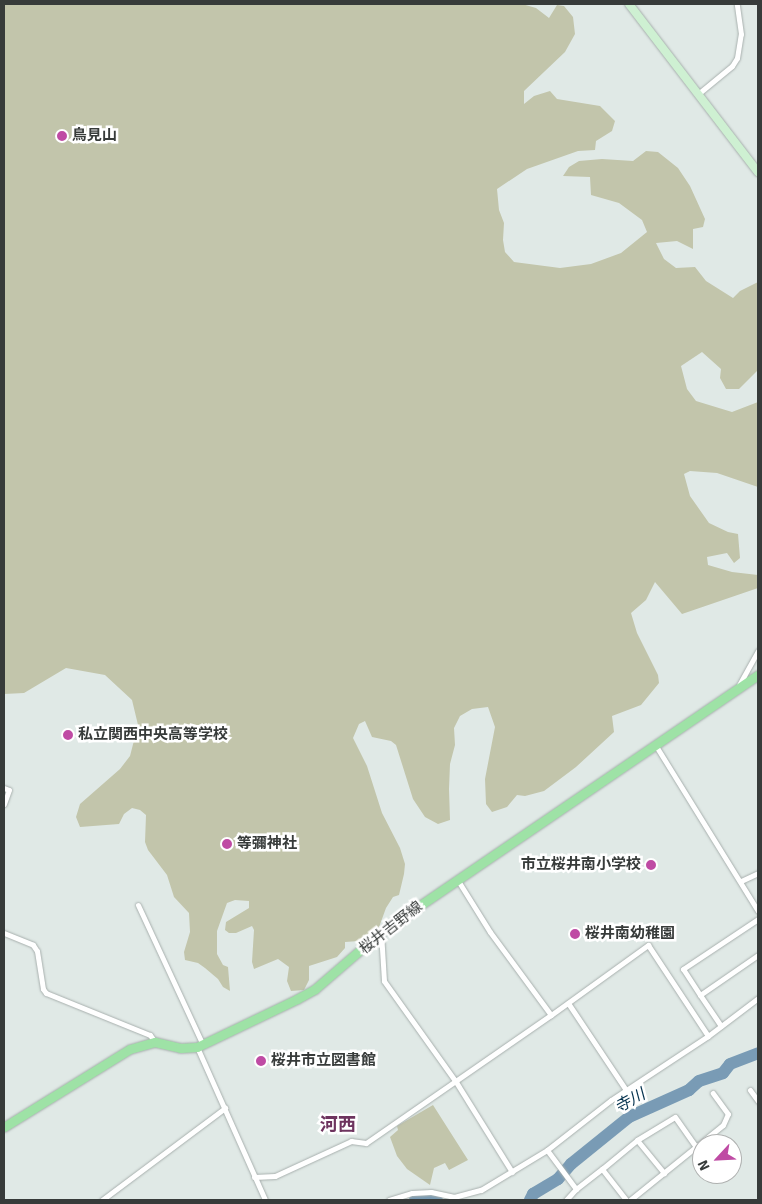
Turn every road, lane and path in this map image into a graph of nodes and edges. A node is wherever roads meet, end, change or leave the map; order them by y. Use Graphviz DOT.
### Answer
graph roads {
  1 [pos="629,4"];
  2 [pos="737,4"];
  3 [pos="698,94"];
  4 [pos="758,172"];
  5 [pos="758,651"];
  6 [pos="758,675"];
  7 [pos="737,690"];
  8 [pos="656,746"];
  9 [pos="4,788"];
  10 [pos="4,804"];
  11 [pos="758,873"];
  12 [pos="457,879"];
  13 [pos="741,881"];
  14 [pos="138,905"];
  15 [pos="758,911"];
  16 [pos="758,919"];
  17 [pos="381,932"];
  18 [pos="4,933"];
  19 [pos="758,956"];
  20 [pos="700,995"];
  21 [pos="758,998"];
  22 [pos="568,1003"];
  23 [pos="551,1015"];
  24 [pos="721,1026"];
  25 [pos="708,1036"];
  26 [pos="155,1042"];
  27 [pos="200,1046"];
  28 [pos="456,1082"];
  29 [pos="626,1090"];
  30 [pos="750,1090"];
  31 [pos="713,1093"];
  32 [pos="758,1101"];
  33 [pos="224,1108"];
  34 [pos="4,1128"];
  35 [pos="712,1134"];
  36 [pos="637,1140"];
  37 [pos="692,1141"];
  38 [pos="547,1150"];
  39 [pos="692,1150"];
  40 [pos="602,1169"];
  41 [pos="512,1172"];
  42 [pos="664,1172"];
  43 [pos="254,1177"];
  44 [pos="576,1189"];
  45 [pos="102,1200"];
  46 [pos="265,1200"];
  47 [pos="389,1200"];
  48 [pos="566,1200"];
  49 [pos="628,1200"];
  1 -- 3 [label="street"];
  2 -- 3 [label="street"];
  3 -- 4 [label="street"];
  5 -- 7 [label="street"];
  6 -- 7 [label="main road, 桜井吉野線"];
  7 -- 8 [label="main road, 桜井吉野線"];
  8 -- 12 [label="main road, 桜井吉野線"];
  8 -- 13 [label="street"];
  9 -- 10 [label="street"];
  11 -- 13 [label="street"];
  12 -- 17 [label="main road, 桜井吉野線"];
  12 -- 23 [label="street"];
  13 -- 15 [label="street"];
  14 -- 27 [label="street"];
  16 -- 20 [label="street"];
  17 -- 27 [label="main road, 桜井吉野線"];
  17 -- 28 [label="street"];
  18 -- 26 [label="street"];
  19 -- 20 [label="street"];
  20 -- 24 [label="street"];
  21 -- 24 [label="street"];
  22 -- 23 [label="street"];
  22 -- 25 [label="street"];
  22 -- 29 [label="street"];
  23 -- 28 [label="street"];
  24 -- 25 [label="street"];
  25 -- 29 [label="street"];
  26 -- 27 [label="main road, 桜井吉野線"];
  26 -- 34 [label="main road, 桜井吉野線"];
  27 -- 33 [label="street"];
  28 -- 41 [label="street"];
  28 -- 43 [label="street"];
  29 -- 38 [label="street"];
  30 -- 32 [label="street"];
  31 -- 35 [label="street"];
  33 -- 43 [label="street"];
  33 -- 45 [label="street"];
  36 -- 37 [label="street"];
  36 -- 40 [label="street"];
  36 -- 42 [label="street"];
  38 -- 41 [label="street"];
  38 -- 44 [label="street"];
  39 -- 42 [label="street"];
  40 -- 44 [label="street"];
  40 -- 49 [label="street"];
  41 -- 47 [label="street"];
  42 -- 49 [label="street"];
  43 -- 46 [label="street"];
  44 -- 48 [label="street"];
}
